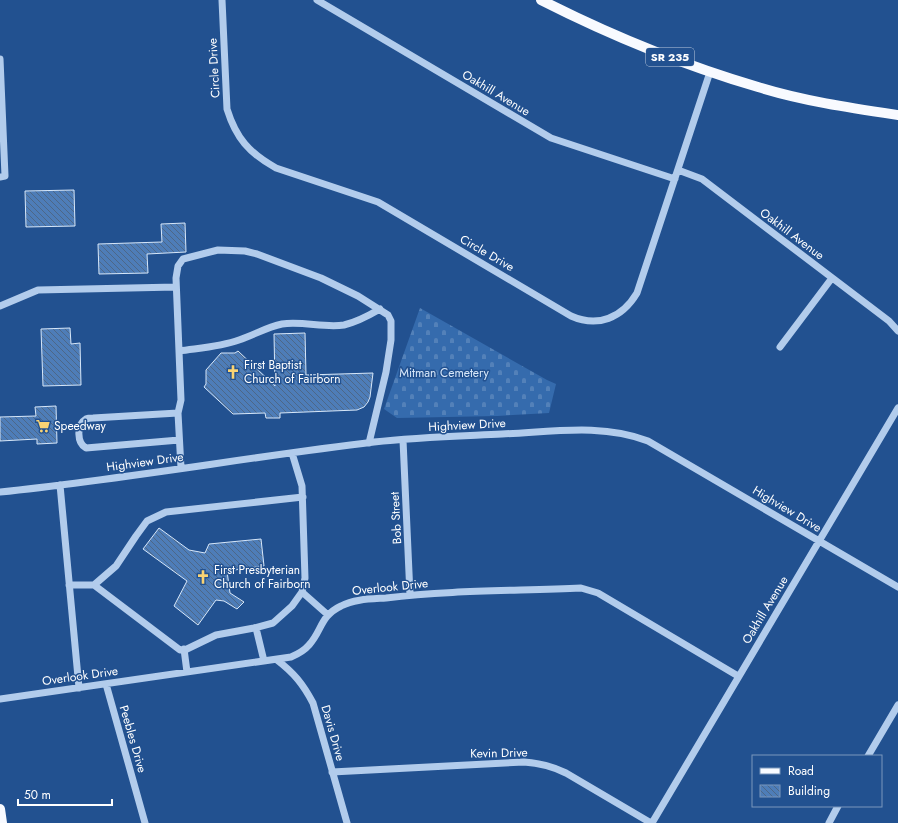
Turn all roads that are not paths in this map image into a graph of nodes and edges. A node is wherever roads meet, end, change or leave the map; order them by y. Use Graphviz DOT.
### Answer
graph roads {
  1 [pos="222,0"];
  2 [pos="317,0"];
  3 [pos="541,0"];
  4 [pos="0,59"];
  5 [pos="710,72"];
  6 [pos="898,115"];
  7 [pos="678,170"];
  8 [pos="0,177"];
  9 [pos="675,179"];
  10 [pos="832,278"];
  11 [pos="176,287"];
  12 [pos="0,306"];
  13 [pos="380,309"];
  14 [pos="898,331"];
  15 [pos="780,347"];
  16 [pos="179,351"];
  17 [pos="898,408"];
  18 [pos="178,413"];
  19 [pos="179,440"];
  20 [pos="403,440"];
  21 [pos="369,443"];
  22 [pos="292,453"];
  23 [pos="181,468"];
  24 [pos="60,485"];
  25 [pos="0,492"];
  26 [pos="303,497"];
  27 [pos="818,541"];
  28 [pos="69,585"];
  29 [pos="94,585"];
  30 [pos="898,587"];
  31 [pos="302,592"];
  32 [pos="410,595"];
  33 [pos="328,615"];
  34 [pos="256,628"];
  35 [pos="184,649"];
  36 [pos="277,660"];
  37 [pos="264,661"];
  38 [pos="187,672"];
  39 [pos="738,676"];
  40 [pos="106,684"];
  41 [pos="79,688"];
  42 [pos="0,699"];
  43 [pos="898,705"];
  44 [pos="869,755"];
  45 [pos="332,772"];
  46 [pos="837,807"];
  47 [pos="0,809"];
  48 [pos="2,823"];
  49 [pos="145,823"];
  50 [pos="347,823"];
  51 [pos="651,823"];
  52 [pos="829,823"];
  1 -- 9 [label="street, Circle Drive"];
  2 -- 9 [label="street, Oakhill Avenue"];
  3 -- 5 [label="main road, SR 235"];
  4 -- 8 [label="street"];
  5 -- 6 [label="main road, SR 235"];
  5 -- 7 [label="street, Circle Drive"];
  7 -- 9 [label="street, Circle Drive"];
  7 -- 10 [label="street, Oakhill Avenue"];
  10 -- 14 [label="street, Oakhill Avenue"];
  10 -- 15 [label="street"];
  11 -- 12 [label="street"];
  11 -- 13 [label="street"];
  11 -- 16 [label="street"];
  13 -- 16 [label="street"];
  13 -- 21 [label="street"];
  16 -- 18 [label="street"];
  17 -- 27 [label="street, Oakhill Avenue"];
  18 -- 19 [label="street"];
  18 -- 19 [label="street"];
  19 -- 23 [label="street"];
  20 -- 21 [label="street, Highview Drive"];
  20 -- 27 [label="street, Highview Drive"];
  20 -- 32 [label="street, Bob Street"];
  21 -- 22 [label="street, Highview Drive"];
  22 -- 23 [label="street, Highview Drive"];
  22 -- 26 [label="street"];
  23 -- 24 [label="street, Highview Drive"];
  24 -- 25 [label="street, Highview Drive"];
  24 -- 28 [label="street"];
  26 -- 29 [label="street"];
  26 -- 31 [label="street"];
  27 -- 30 [label="street, Highview Drive"];
  27 -- 39 [label="street, Oakhill Avenue"];
  28 -- 29 [label="street"];
  28 -- 41 [label="street"];
  29 -- 35 [label="street"];
  31 -- 33 [label="street"];
  31 -- 34 [label="street"];
  32 -- 33 [label="street, Overlook Drive"];
  32 -- 39 [label="street, Overlook Drive"];
  33 -- 36 [label="street, Overlook Drive"];
  34 -- 35 [label="street"];
  34 -- 37 [label="street"];
  35 -- 38 [label="street"];
  36 -- 37 [label="street, Overlook Drive"];
  36 -- 45 [label="street, Davis Drive"];
  37 -- 38 [label="street, Overlook Drive"];
  38 -- 40 [label="street, Overlook Drive"];
  39 -- 51 [label="street, Oakhill Avenue"];
  40 -- 41 [label="street, Overlook Drive"];
  40 -- 49 [label="street, Peebles Drive"];
  41 -- 42 [label="street, Overlook Drive"];
  43 -- 44 [label="street"];
  45 -- 50 [label="street, Davis Drive"];
  45 -- 51 [label="street, Kevin Drive"];
  46 -- 52 [label="street"];
  47 -- 48 [label="main road"];
}
